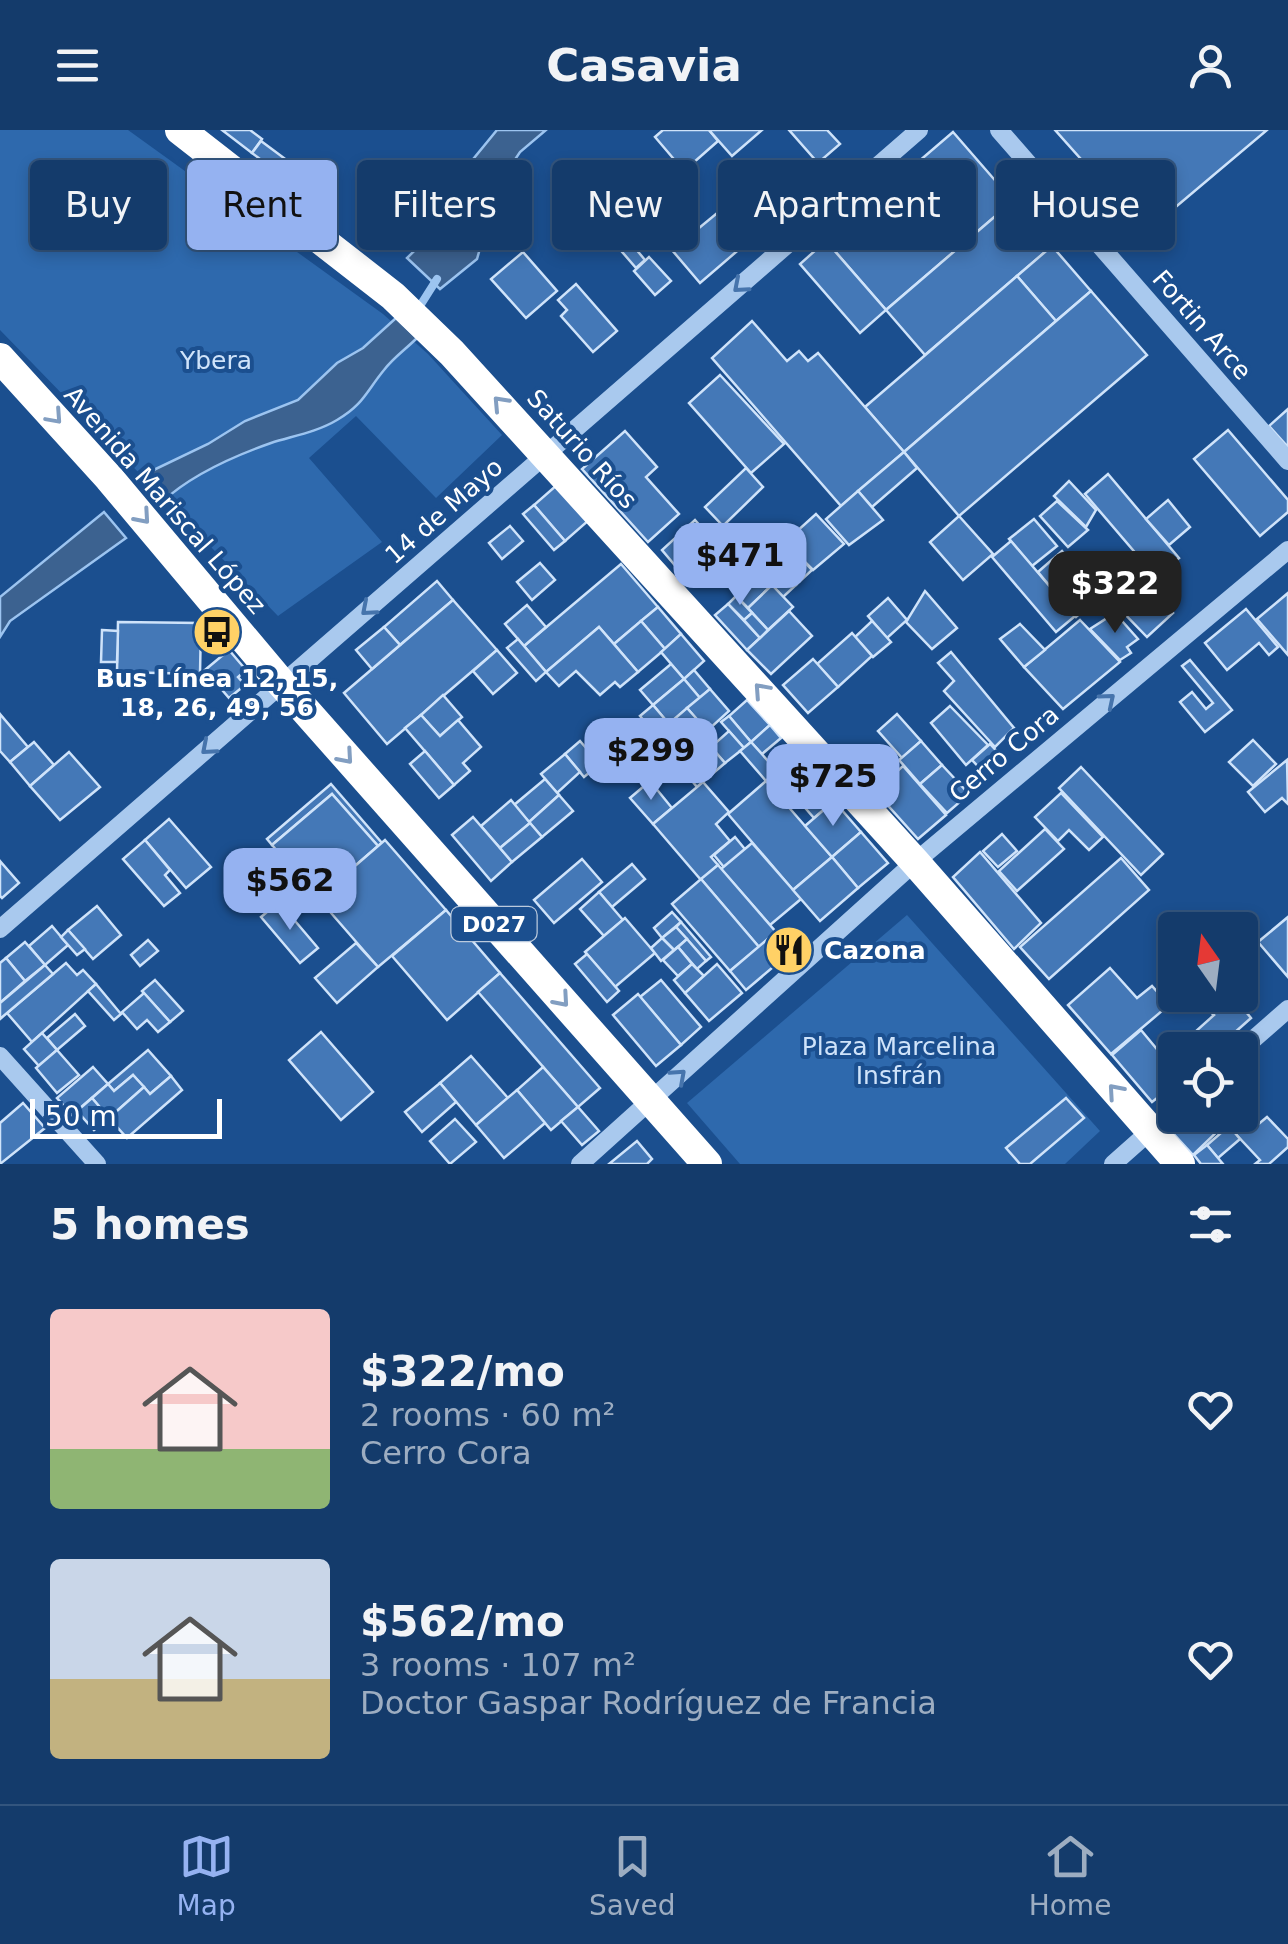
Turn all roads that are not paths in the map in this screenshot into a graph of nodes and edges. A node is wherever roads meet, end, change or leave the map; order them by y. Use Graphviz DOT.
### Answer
graph roads {
  1 [pos="180,130"];
  2 [pos="920,130"];
  3 [pos="999,130"];
  4 [pos="0,358"];
  5 [pos="548,454"];
  6 [pos="1288,462"];
  7 [pos="1288,550"];
  8 [pos="282,684"];
  9 [pos="915,862"];
  10 [pos="0,929"];
  11 [pos="1288,1009"];
  12 [pos="1258,1035"];
  13 [pos="0,1056"];
  14 [pos="651,1101"];
  15 [pos="1158,1124"];
  16 [pos="1150,1131"];
  17 [pos="97,1164"];
  18 [pos="580,1164"];
  19 [pos="707,1164"];
  20 [pos="1113,1164"];
  21 [pos="1180,1164"];
  5 -- 1 [label="highway, Saturio Ríos, one-way"];
  2 -- 5 [label="street, 14 de Mayo, one-way"];
  3 -- 6 [label="street, Fortin Arce"];
  4 -- 8 [label="highway, Avenida Mariscal López / D027, one-way"];
  5 -- 8 [label="street, 14 de Mayo, one-way"];
  9 -- 5 [label="highway, Saturio Ríos, one-way"];
  9 -- 7 [label="street, Cerro Cora, one-way"];
  8 -- 10 [label="street, 14 de Mayo, one-way"];
  8 -- 14 [label="highway, D027, one-way"];
  14 -- 9 [label="street, Cerro Cora, one-way"];
  16 -- 9 [label="highway, Saturio Ríos, one-way"];
  11 -- 12 [label="street"];
  13 -- 17 [label="street"];
  14 -- 18 [label="street, Cerro Cora"];
  14 -- 19 [label="highway, D027"];
  15 -- 16 [label="street"];
  16 -- 20 [label="street"];
  16 -- 21 [label="highway, Saturio Ríos"];
}
